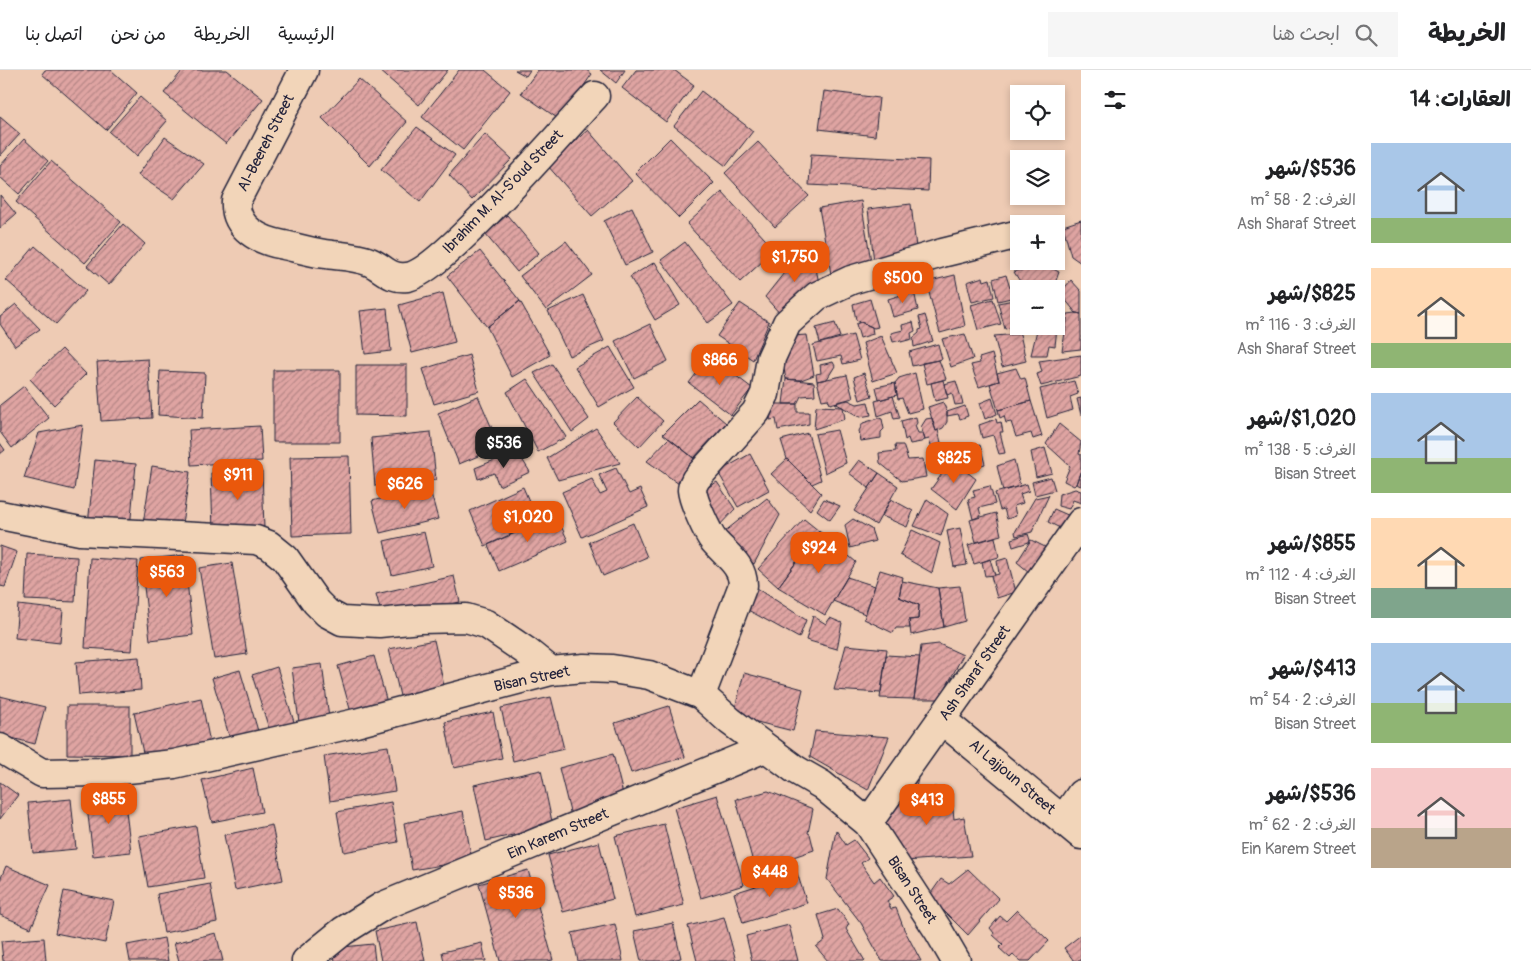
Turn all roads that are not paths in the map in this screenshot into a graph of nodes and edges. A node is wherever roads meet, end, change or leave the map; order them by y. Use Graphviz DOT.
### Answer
graph roads {
  1 [pos="304,70"];
  2 [pos="595,96"];
  3 [pos="1010,236"];
  4 [pos="260,238"];
  5 [pos="0,515"];
  6 [pos="1081,522"];
  7 [pos="550,671"];
  8 [pos="701,696"];
  9 [pos="942,720"];
  10 [pos="0,748"];
  11 [pos="766,748"];
  12 [pos="1081,794"];
  13 [pos="868,823"];
  14 [pos="1072,827"];
  15 [pos="306,961"];
  16 [pos="956,961"];
  1 -- 4 [label="street, Al-Beereh Street"];
  2 -- 4 [label="street, Ibrahim M. Al-S'oud Street"];
  3 -- 8 [label="street"];
  5 -- 7 [label="street"];
  6 -- 9 [label="street, Ash Sharaf Street"];
  7 -- 8 [label="street, Bisan Street"];
  7 -- 10 [label="street, Bisan Street"];
  8 -- 11 [label="street, Bisan Street"];
  9 -- 13 [label="street, Ash Sharaf Street"];
  9 -- 14 [label="street, Al Lajjoun Street"];
  11 -- 13 [label="street, Bisan Street"];
  11 -- 15 [label="street, Ein Karem Street"];
  12 -- 14 [label="street"];
  13 -- 16 [label="street, Bisan Street"];
}
